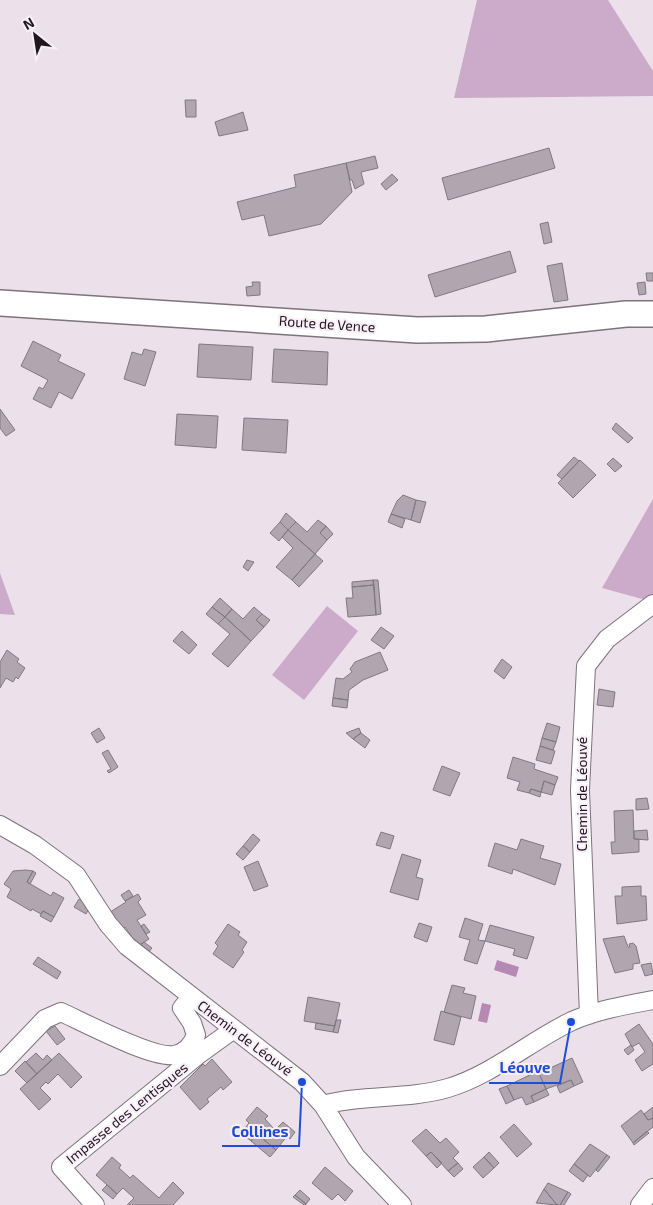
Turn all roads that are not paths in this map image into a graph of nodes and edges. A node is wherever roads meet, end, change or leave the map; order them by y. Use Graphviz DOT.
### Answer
graph roads {
  1 [pos="0,303"];
  2 [pos="653,314"];
  3 [pos="653,604"];
  4 [pos="0,825"];
  5 [pos="191,997"];
  6 [pos="653,1000"];
  7 [pos="589,1015"];
  8 [pos="234,1029"];
  9 [pos="0,1066"];
  10 [pos="323,1104"];
  11 [pos="653,1188"];
  12 [pos="95,1205"];
  13 [pos="402,1205"];
  14 [pos="640,1205"];
  1 -- 2 [label="main road, Route de Vence"];
  3 -- 7 [label="street, Chemin de Léouvé"];
  4 -- 5 [label="street, Chemin de Léouvé"];
  5 -- 8 [label="street, Chemin de Léouvé"];
  5 -- 9 [label="street"];
  6 -- 7 [label="street"];
  7 -- 10 [label="street"];
  8 -- 10 [label="street, Chemin de Léouvé"];
  8 -- 12 [label="street, Impasse des Lentisques"];
  10 -- 13 [label="street, Chemin de Léouvé"];
  11 -- 14 [label="street"];
}
